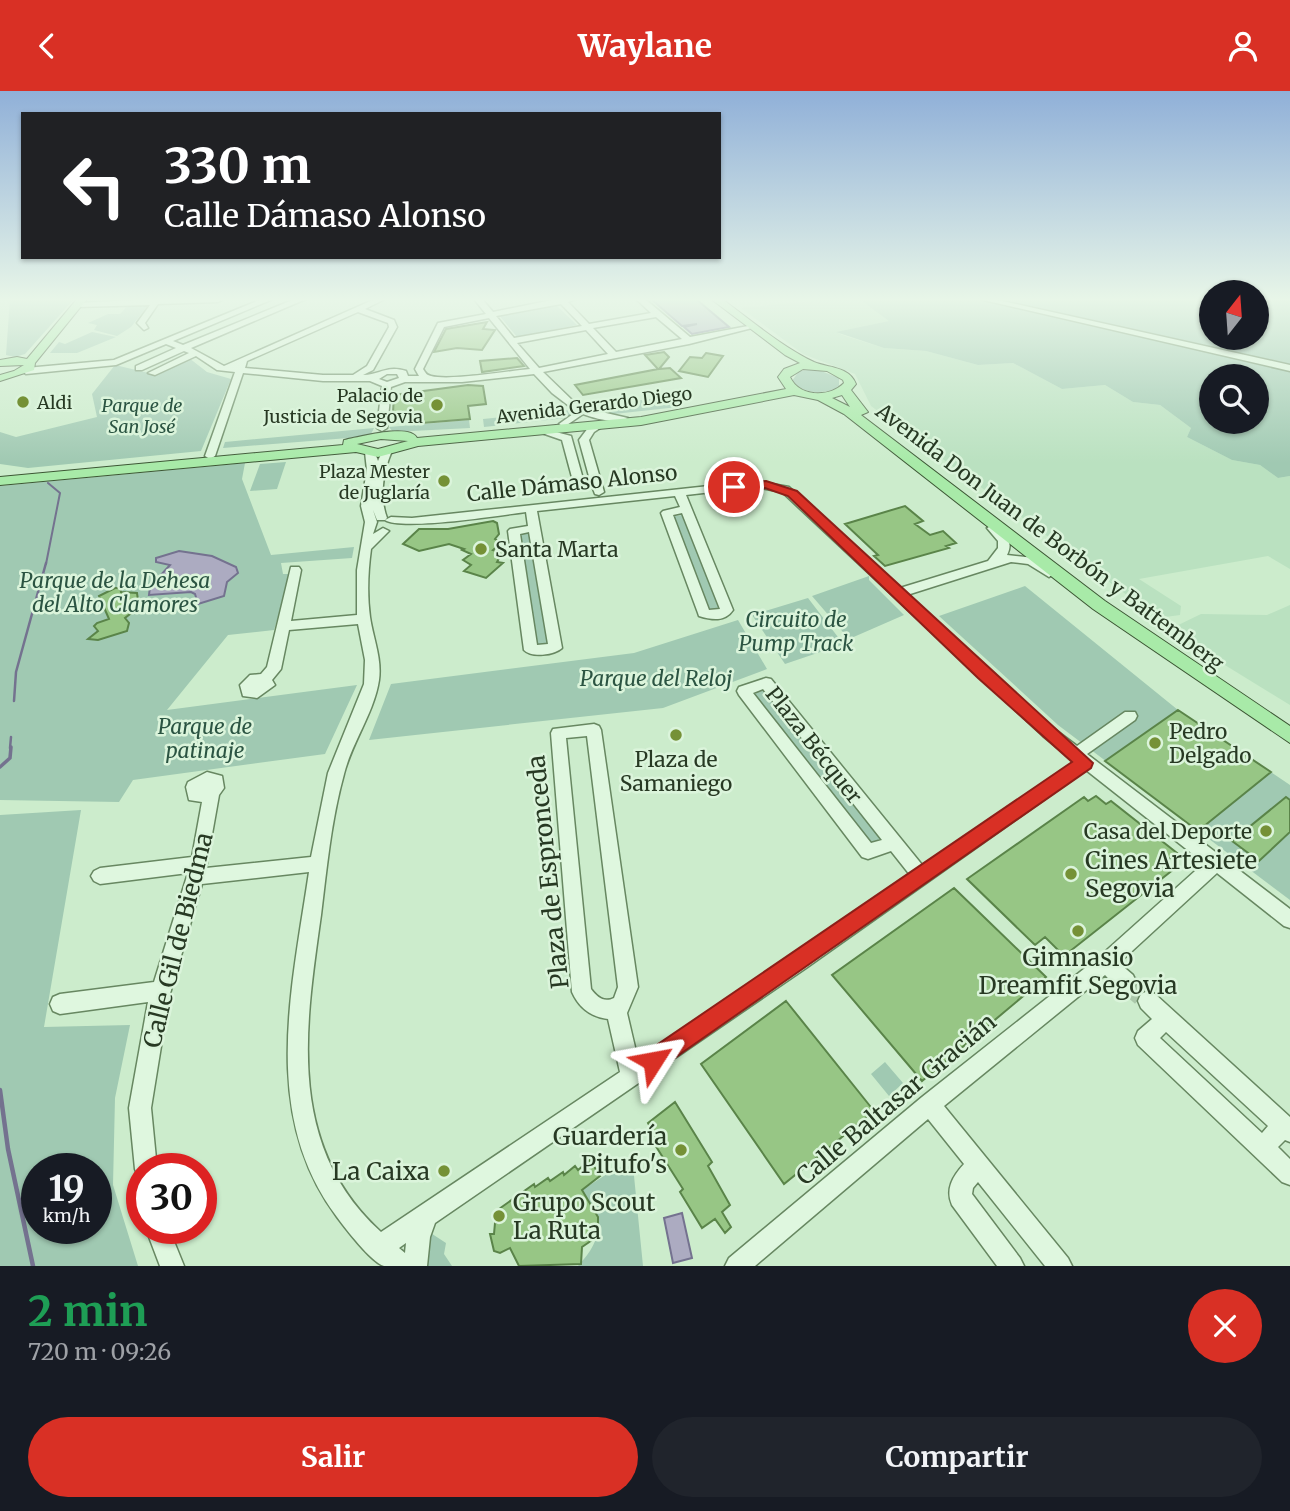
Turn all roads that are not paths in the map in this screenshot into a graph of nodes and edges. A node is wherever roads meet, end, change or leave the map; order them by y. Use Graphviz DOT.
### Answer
graph roads {
  1 [pos="36,354"];
  2 [pos="137,354"];
  3 [pos="178,354"];
  4 [pos="182,354"];
  5 [pos="195,354"];
  6 [pos="266,354"];
  7 [pos="382,354"];
  8 [pos="427,354"];
  9 [pos="523,354"];
  10 [pos="626,354"];
  11 [pos="780,354"];
  12 [pos="791,354"];
  13 [pos="1227,354"];
  14 [pos="615,356"];
  15 [pos="1,363"];
  16 [pos="30,365"];
  17 [pos="243,365"];
  18 [pos="815,366"];
  19 [pos="139,368"];
  20 [pos="1290,368"];
  21 [pos="419,369"];
  22 [pos="791,370"];
  23 [pos="537,371"];
  24 [pos="152,373"];
  25 [pos="375,373"];
  26 [pos="404,376"];
  27 [pos="6,377"];
  28 [pos="431,379"];
  29 [pos="785,382"];
  30 [pos="387,385"];
  31 [pos="0,387"];
  32 [pos="845,390"];
  33 [pos="795,391"];
  34 [pos="819,396"];
  35 [pos="578,409"];
  36 [pos="624,418"];
  37 [pos="564,424"];
  38 [pos="600,425"];
  39 [pos="541,431"];
  40 [pos="380,442"];
  41 [pos="586,445"];
  42 [pos="570,447"];
  43 [pos="210,456"];
  44 [pos="0,474"];
  45 [pos="0,481"];
  46 [pos="597,484"];
  47 [pos="679,492"];
  48 [pos="962,499"];
  49 [pos="601,500"];
  50 [pos="531,508"];
  51 [pos="686,509"];
  52 [pos="379,528"];
  53 [pos="535,528"];
  54 [pos="994,561"];
  55 [pos="295,570"];
  56 [pos="898,593"];
  57 [pos="1099,604"];
  58 [pos="364,619"];
  59 [pos="284,626"];
  60 [pos="265,679"];
  61 [pos="1130,716"];
  62 [pos="1290,722"];
  63 [pos="1290,736"];
  64 [pos="1080,759"];
  65 [pos="211,794"];
  66 [pos="893,843"];
  67 [pos="320,863"];
  68 [pos="1216,863"];
  69 [pos="197,871"];
  70 [pos="100,876"];
  71 [pos="922,877"];
  72 [pos="1290,920"];
  73 [pos="1106,963"];
  74 [pos="1126,982"];
  75 [pos="160,991"];
  76 [pos="1148,1001"];
  77 [pos="60,1004"];
  78 [pos="617,1009"];
  79 [pos="1166,1019"];
  80 [pos="631,1076"];
  81 [pos="929,1104"];
  82 [pos="1287,1128"];
  83 [pos="1262,1148"];
  84 [pos="144,1153"];
  85 [pos="977,1165"];
  86 [pos="1290,1174"];
  87 [pos="425,1218"];
  88 [pos="164,1244"];
  89 [pos="379,1248"];
  90 [pos="172,1266"];
  91 [pos="401,1266"];
  92 [pos="415,1266"];
  93 [pos="737,1266"];
  94 [pos="1012,1266"];
  95 [pos="1060,1266"];
  1 -- 16 [label="main road"];
  2 -- 16 [label="street"];
  3 -- 19 [label="street"];
  4 -- 24 [label="street"];
  5 -- 17 [label="street"];
  6 -- 17 [label="street"];
  7 -- 25 [label="street"];
  8 -- 21 [label="street"];
  9 -- 23 [label="street"];
  10 -- 14 [label="street"];
  11 -- 22 [label="main road"];
  12 -- 18 [label="main road"];
  13 -- 20 [label="street"];
  14 -- 23 [label="street"];
  15 -- 16 [label="main road"];
  16 -- 27 [label="main road"];
  17 -- 25 [label="street"];
  17 -- 43 [label="street"];
  18 -- 22 [label="main road"];
  18 -- 32 [label="main road, Avenida Don Juan de Borbón y Battemberg"];
  21 -- 26 [label="street"];
  21 -- 28 [label="street"];
  22 -- 29 [label="main road"];
  23 -- 28 [label="street"];
  23 -- 35 [label="street"];
  25 -- 26 [label="street"];
  25 -- 30 [label="street"];
  26 -- 28 [label="street"];
  26 -- 30 [label="street"];
  27 -- 31 [label="main road"];
  29 -- 33 [label="main road"];
  29 -- 36 [label="main road, Avenida Gerardo Diego"];
  30 -- 40 [label="street"];
  32 -- 34 [label="main road"];
  32 -- 62 [label="main road, Avenida Don Juan de Borbón y Battemberg"];
  33 -- 34 [label="main road"];
  33 -- 38 [label="main road, Avenida Gerardo Diego"];
  34 -- 48 [label="main road, Avenida Don Juan de Borbón y Battemberg"];
  35 -- 36 [label="street"];
  35 -- 37 [label="street"];
  36 -- 37 [label="main road, Avenida Gerardo Diego"];
  37 -- 40 [label="main road, Avenida Gerardo Diego"];
  38 -- 39 [label="main road, Avenida Gerardo Diego"];
  38 -- 41 [label="street"];
  39 -- 40 [label="main road, Avenida Gerardo Diego"];
  39 -- 42 [label="street"];
  40 -- 43 [label="main road, Avenida Gerardo Diego"];
  40 -- 45 [label="main road, Avenida Gerardo Diego"];
  40 -- 52 [label="street"];
  41 -- 42 [label="street"];
  41 -- 46 [label="street"];
  42 -- 46 [label="street"];
  43 -- 44 [label="main road, Avenida Gerardo Diego"];
  46 -- 49 [label="street"];
  47 -- 49 [label="street, Calle Dámaso Alonso"];
  47 -- 51 [label="street"];
  47 -- 56 [label="street, Calle Dámaso Alonso"];
  48 -- 54 [label="street"];
  48 -- 57 [label="main road, Avenida Don Juan de Borbón y Battemberg"];
  49 -- 50 [label="street, Calle Dámaso Alonso"];
  50 -- 52 [label="street, Calle Dámaso Alonso"];
  50 -- 53 [label="street"];
  51 -- 51 [label="street"];
  52 -- 58 [label="street"];
  53 -- 53 [label="street"];
  54 -- 56 [label="street"];
  54 -- 57 [label="street"];
  55 -- 59 [label="street"];
  56 -- 64 [label="street, Calle Dámaso Alonso"];
  57 -- 63 [label="main road, Avenida Don Juan de Borbón y Battemberg"];
  58 -- 59 [label="street"];
  58 -- 67 [label="street"];
  59 -- 60 [label="street"];
  61 -- 64 [label="street"];
  64 -- 68 [label="street, Calle Dámaso Alonso"];
  64 -- 71 [label="street"];
  65 -- 69 [label="street, Calle Gil de Biedma"];
  66 -- 66 [label="street, Plaza Bécquer"];
  66 -- 71 [label="street, Plaza Bécquer"];
  67 -- 69 [label="street"];
  67 -- 89 [label="street"];
  68 -- 72 [label="street, Calle Dámaso Alonso"];
  68 -- 73 [label="street, Calle Baltasar Gracián"];
  69 -- 70 [label="street"];
  69 -- 75 [label="street, Calle Gil de Biedma"];
  71 -- 80 [label="street"];
  73 -- 74 [label="street"];
  73 -- 81 [label="street, Calle Baltasar Gracián"];
  75 -- 77 [label="street"];
  75 -- 84 [label="street, Calle Gil de Biedma"];
  76 -- 79 [label="street"];
  78 -- 78 [label="street, Plaza de Espronceda"];
  78 -- 80 [label="street"];
  79 -- 82 [label="street"];
  79 -- 83 [label="street"];
  80 -- 87 [label="street"];
  81 -- 85 [label="street"];
  81 -- 93 [label="street, Calle Baltasar Gracián"];
  82 -- 83 [label="street"];
  83 -- 86 [label="street"];
  85 -- 94 [label="street"];
  85 -- 95 [label="street"];
  87 -- 89 [label="street"];
  87 -- 92 [label="street"];
  88 -- 90 [label="street"];
  89 -- 91 [label="street"];
}
